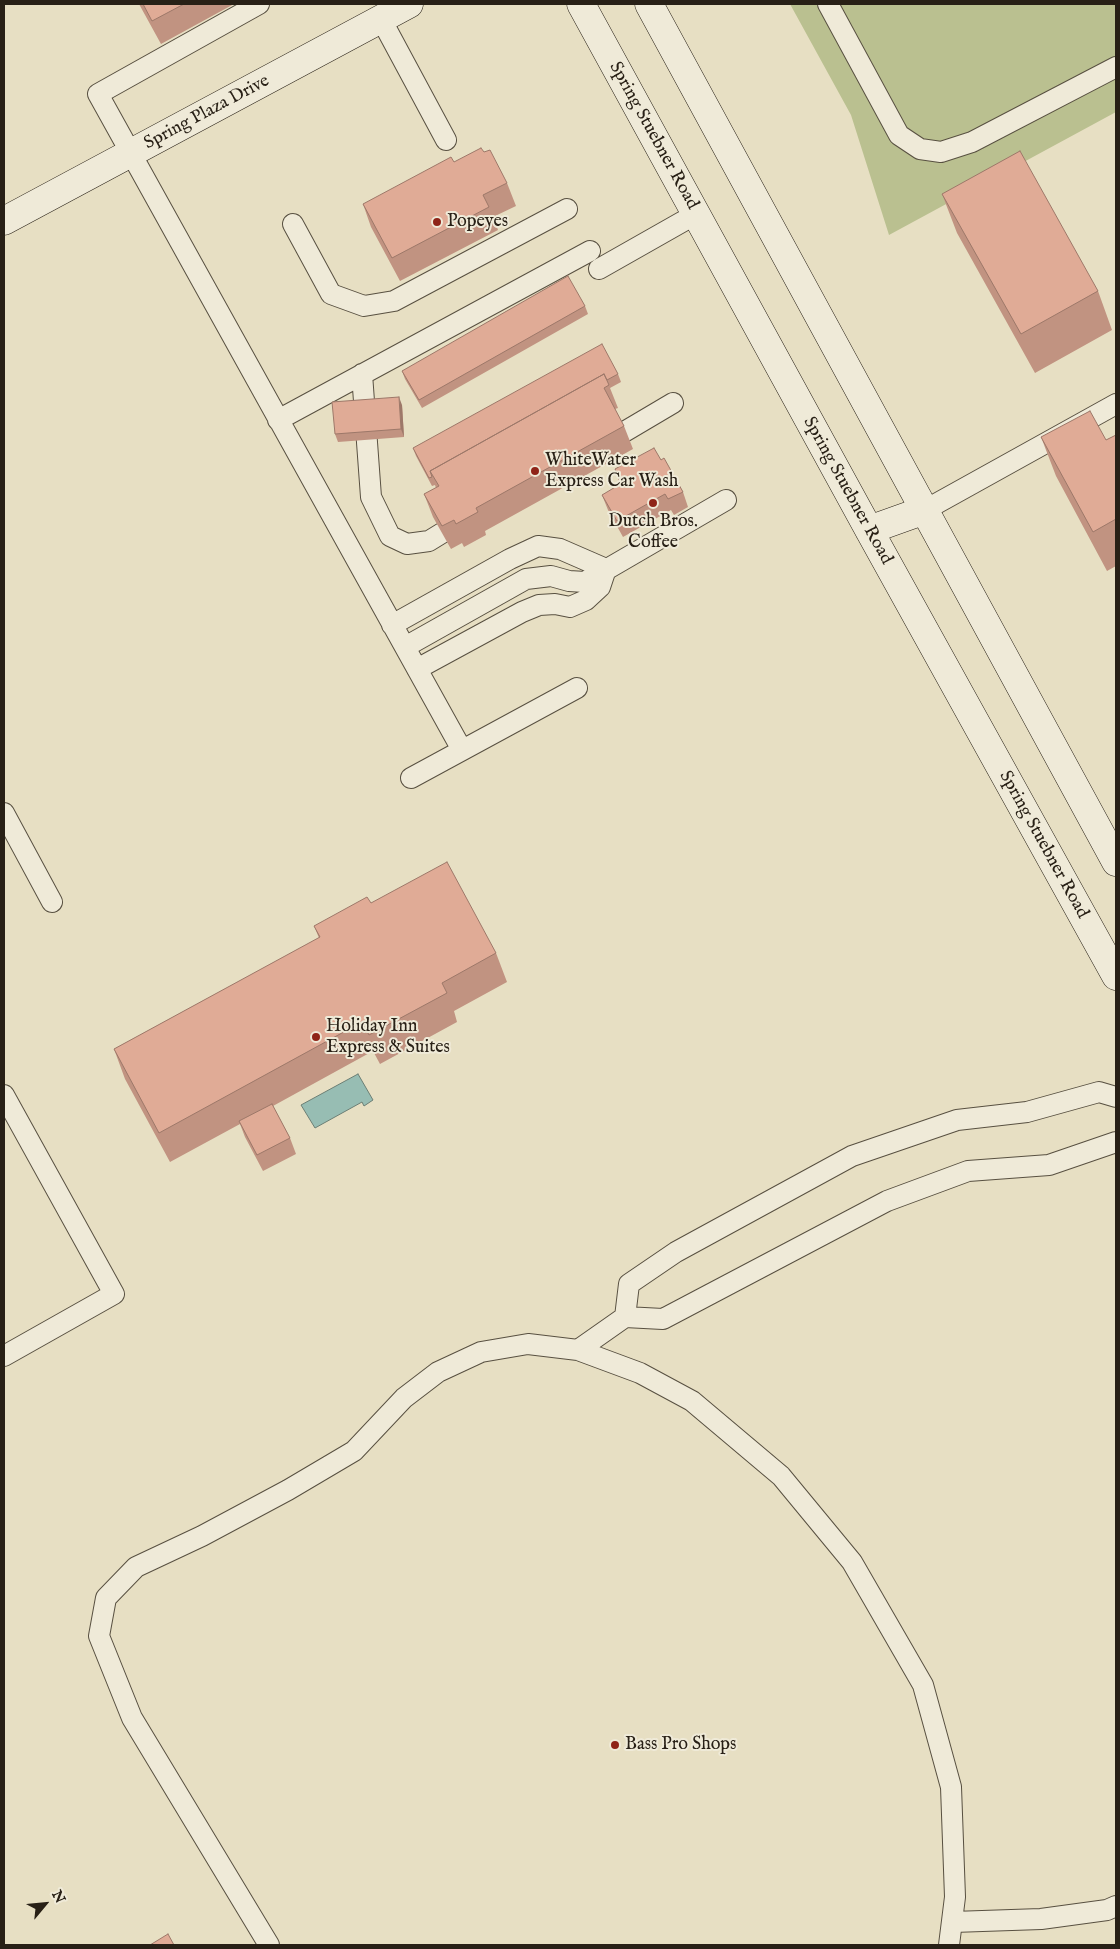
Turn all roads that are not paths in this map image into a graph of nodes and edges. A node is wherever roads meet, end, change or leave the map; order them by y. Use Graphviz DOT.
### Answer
graph roads {
  1 [pos="259,4"];
  2 [pos="409,4"];
  3 [pos="581,4"];
  4 [pos="649,4"];
  5 [pos="828,4"];
  6 [pos="381,19"];
  7 [pos="1116,68"];
  8 [pos="446,140"];
  9 [pos="130,154"];
  10 [pos="567,209"];
  11 [pos="696,214"];
  12 [pos="4,221"];
  13 [pos="293,224"];
  14 [pos="590,251"];
  15 [pos="599,269"];
  16 [pos="362,374"];
  17 [pos="673,403"];
  18 [pos="1116,404"];
  19 [pos="278,420"];
  20 [pos="624,432"];
  21 [pos="726,500"];
  22 [pos="925,510"];
  23 [pos="869,530"];
  24 [pos="442,533"];
  25 [pos="606,569"];
  26 [pos="392,625"];
  27 [pos="405,647"];
  28 [pos="417,669"];
  29 [pos="578,688"];
  30 [pos="462,750"];
  31 [pos="411,778"];
  32 [pos="4,813"];
  33 [pos="1116,862"];
  34 [pos="52,902"];
  35 [pos="1116,976"];
  36 [pos="4,1095"];
  37 [pos="1116,1097"];
  38 [pos="1116,1142"];
  39 [pos="625,1317"];
  40 [pos="578,1350"];
  41 [pos="4,1356"];
  42 [pos="1116,1906"];
  43 [pos="953,1922"];
  44 [pos="269,1945"];
  45 [pos="949,1945"];
  1 -- 9 [label="lane"];
  2 -- 6 [label="main road, Spring Plaza Drive"];
  3 -- 11 [label="main road, Spring Stuebner Road"];
  4 -- 22 [label="main road"];
  5 -- 7 [label="lane"];
  6 -- 8 [label="lane"];
  6 -- 9 [label="main road, Spring Plaza Drive"];
  9 -- 12 [label="main road, Spring Plaza Drive"];
  9 -- 19 [label="lane"];
  10 -- 13 [label="lane"];
  11 -- 15 [label="lane"];
  11 -- 23 [label="main road, Spring Stuebner Road"];
  14 -- 16 [label="lane"];
  16 -- 19 [label="lane"];
  16 -- 24 [label="lane"];
  17 -- 20 [label="lane"];
  18 -- 22 [label="lane"];
  19 -- 26 [label="lane"];
  21 -- 25 [label="lane"];
  22 -- 23 [label="main road"];
  22 -- 33 [label="main road"];
  23 -- 35 [label="main road, Spring Stuebner Road"];
  25 -- 26 [label="lane"];
  25 -- 27 [label="lane"];
  25 -- 28 [label="lane"];
  26 -- 27 [label="lane"];
  27 -- 28 [label="lane"];
  28 -- 30 [label="lane"];
  29 -- 30 [label="lane"];
  30 -- 31 [label="lane"];
  32 -- 34 [label="lane"];
  36 -- 41 [label="lane"];
  37 -- 39 [label="lane"];
  38 -- 39 [label="lane"];
  39 -- 40 [label="lane"];
  40 -- 43 [label="lane"];
  40 -- 44 [label="lane"];
  42 -- 43 [label="lane"];
  43 -- 45 [label="lane"];
}
